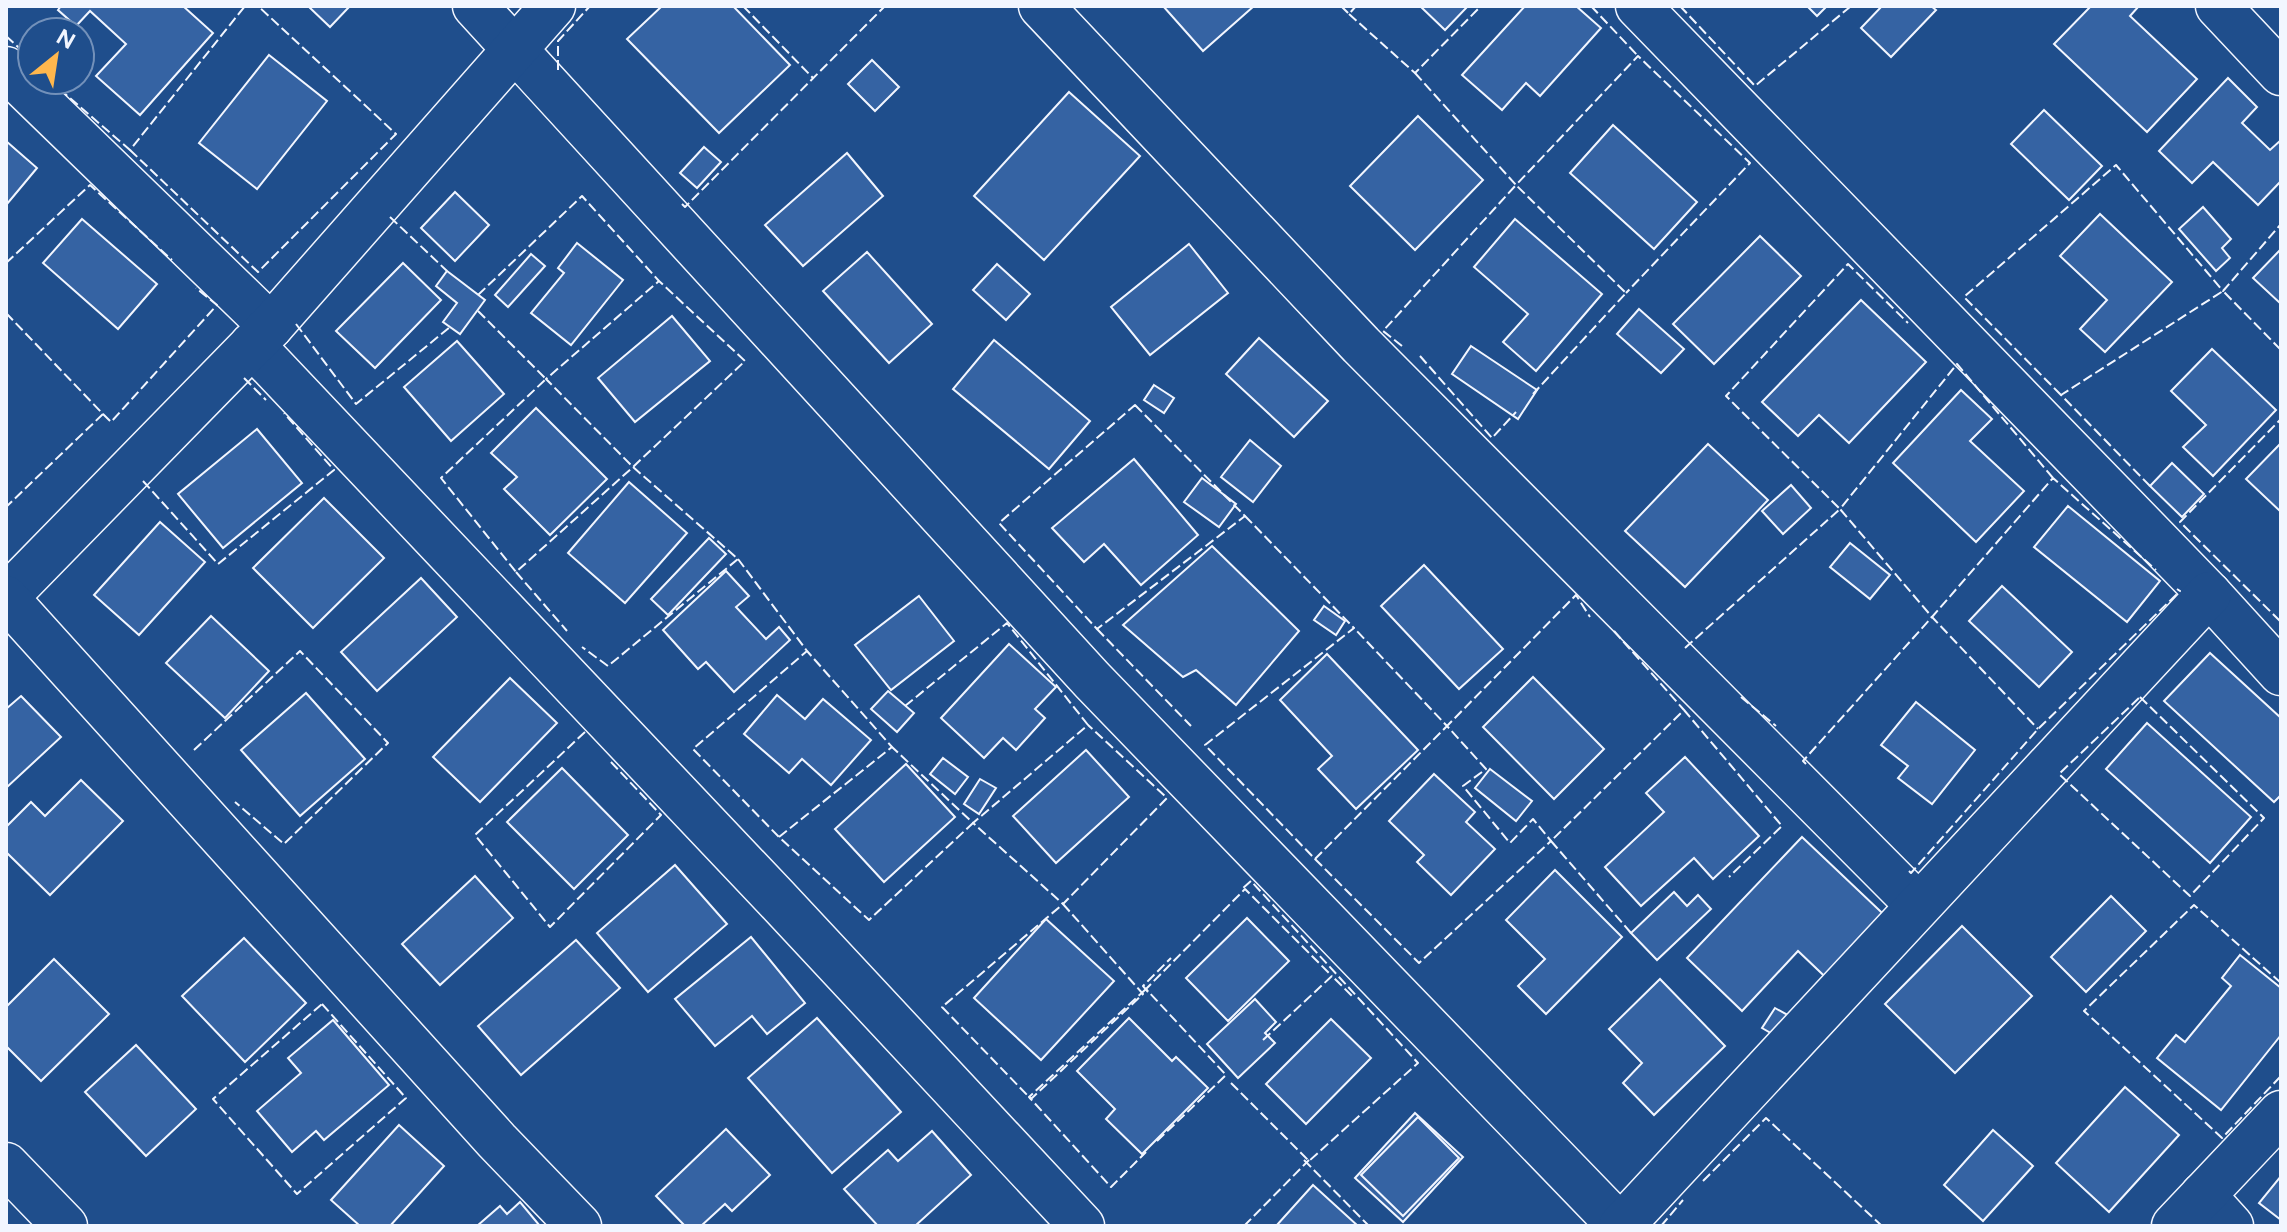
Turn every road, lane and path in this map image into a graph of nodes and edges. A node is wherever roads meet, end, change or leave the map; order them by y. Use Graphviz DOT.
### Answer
graph roads {
  1 [pos="475,6"];
  2 [pos="553,6"];
  3 [pos="1041,6"];
  4 [pos="1638,6"];
  5 [pos="2218,6"];
  6 [pos="515,48"];
  7 [pos="6,69"];
  8 [pos="2281,73"];
  9 [pos="262,335"];
  10 [pos="2209,594"];
  11 [pos="6,598"];
  12 [pos="2281,673"];
  13 [pos="1918,905"];
  14 [pos="2281,1113"];
  15 [pos="6,1165"];
  16 [pos="2203,1216"];
  17 [pos="65,1226"];
  18 [pos="579,1226"];
  19 [pos="1082,1226"];
  20 [pos="1621,1226"];
  1 -- 6 [label="street"];
  2 -- 6 [label="street"];
  3 -- 13 [label="street"];
  4 -- 10 [label="street"];
  5 -- 8 [label="street"];
  6 -- 9 [label="street"];
  6 -- 20 [label="street"];
  7 -- 9 [label="street"];
  9 -- 11 [label="street"];
  9 -- 19 [label="street"];
  10 -- 12 [label="street"];
  10 -- 13 [label="street"];
  11 -- 18 [label="street"];
  13 -- 20 [label="street"];
  14 -- 16 [label="street"];
  15 -- 17 [label="street"];
}
